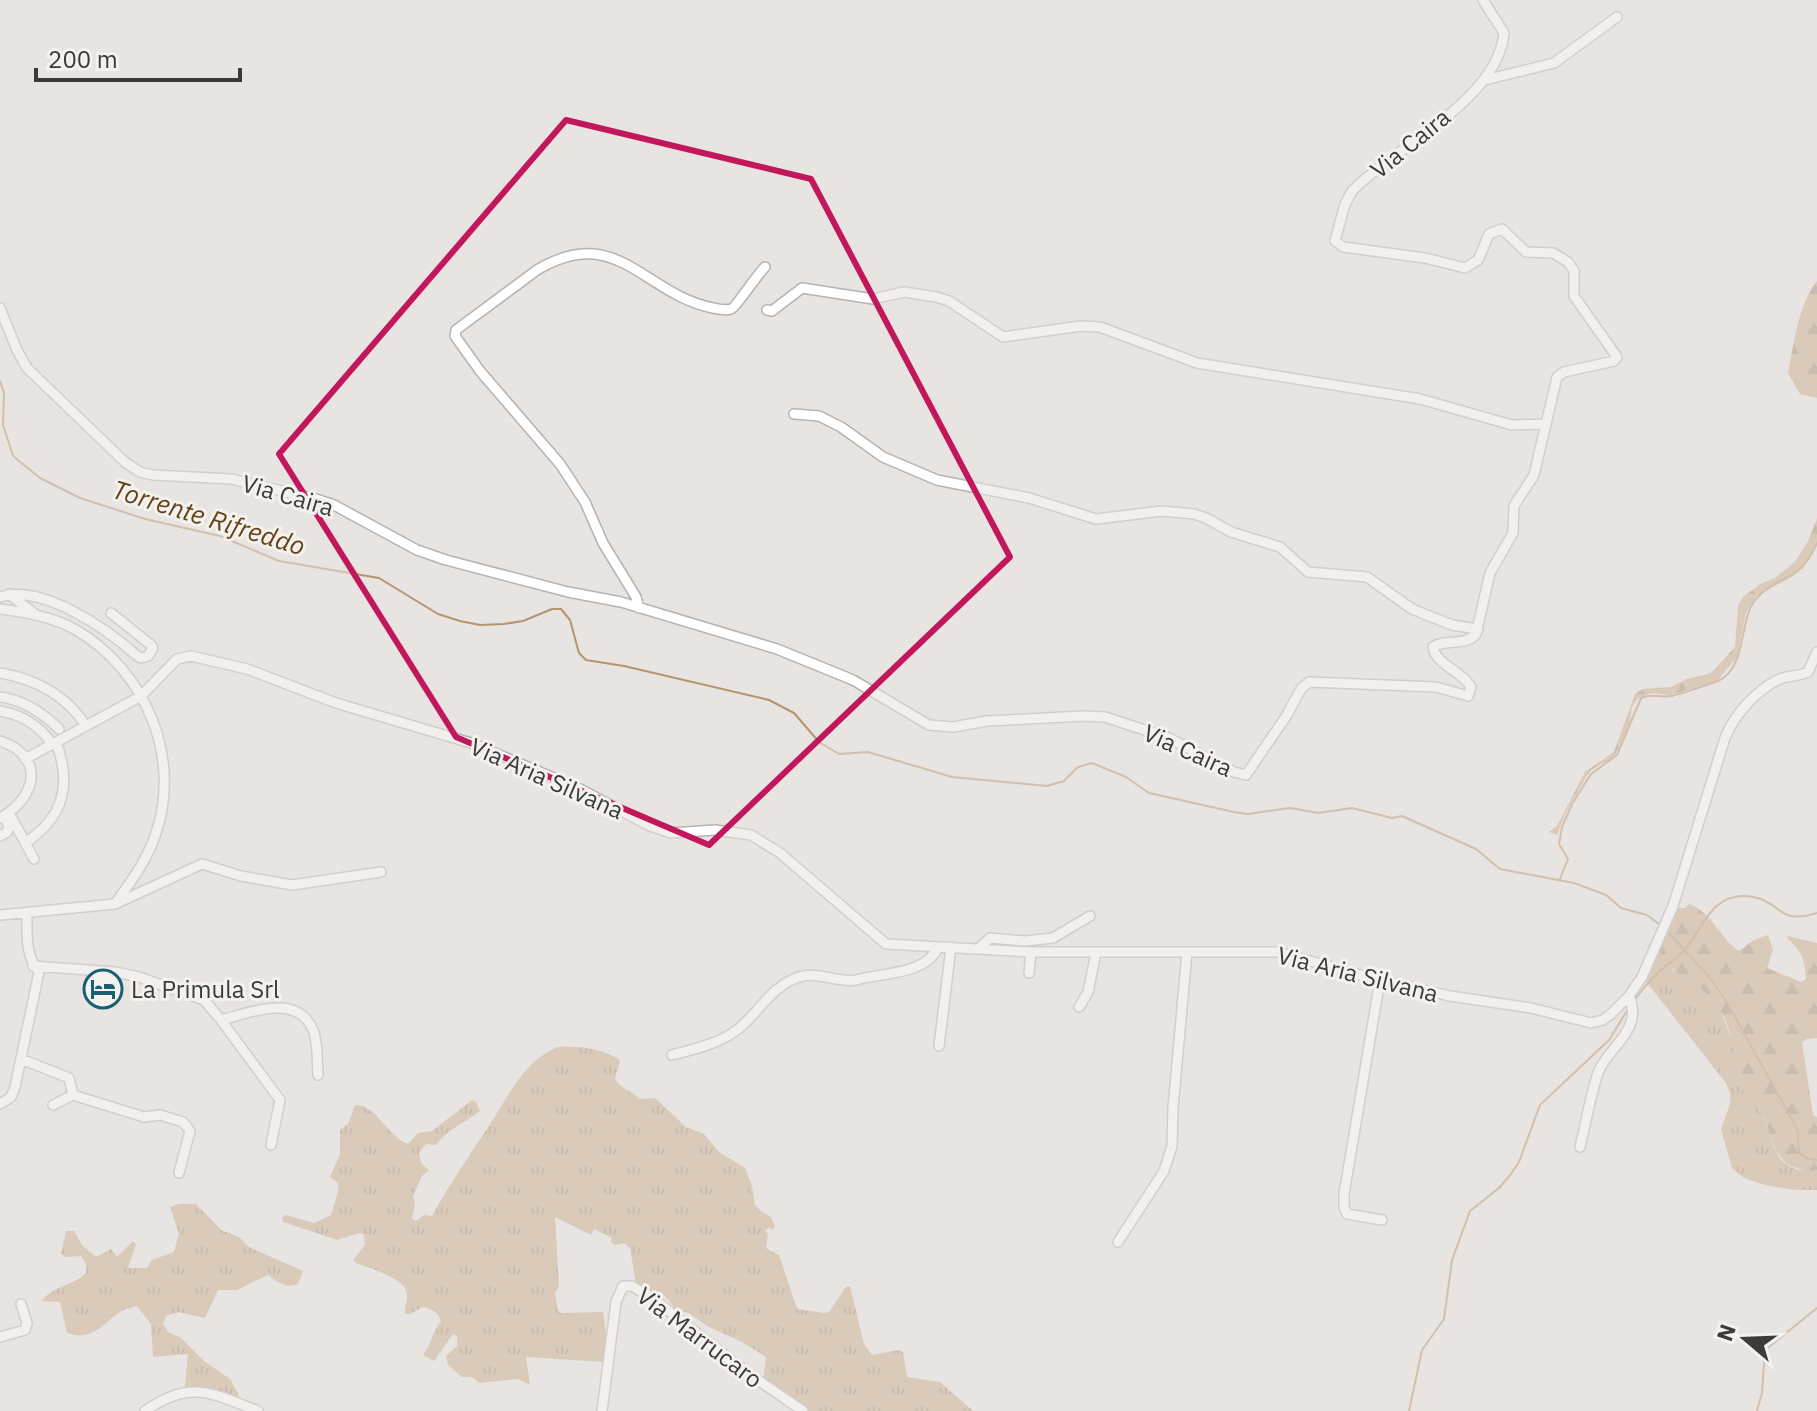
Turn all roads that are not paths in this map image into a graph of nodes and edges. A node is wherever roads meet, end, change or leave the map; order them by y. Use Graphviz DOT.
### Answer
graph roads {
  1 [pos="1483,0"];
  2 [pos="1617,17"];
  3 [pos="1485,80"];
  4 [pos="765,267"];
  5 [pos="0,308"];
  6 [pos="767,310"];
  7 [pos="794,414"];
  8 [pos="1545,424"];
  9 [pos="5,596"];
  10 [pos="639,608"];
  11 [pos="0,609"];
  12 [pos="111,613"];
  13 [pos="36,615"];
  14 [pos="1478,629"];
  15 [pos="1817,652"];
  16 [pos="0,675"];
  17 [pos="141,696"];
  18 [pos="0,697"];
  19 [pos="0,711"];
  20 [pos="84,727"];
  21 [pos="59,729"];
  22 [pos="0,741"];
  23 [pos="54,743"];
  24 [pos="25,759"];
  25 [pos="4,816"];
  26 [pos="0,836"];
  27 [pos="25,843"];
  28 [pos="34,859"];
  29 [pos="381,872"];
  30 [pos="115,904"];
  31 [pos="27,914"];
  32 [pos="0,915"];
  33 [pos="1090,916"];
  34 [pos="938,947"];
  35 [pos="951,947"];
  36 [pos="979,948"];
  37 [pos="1031,952"];
  38 [pos="1187,952"];
  39 [pos="1096,953"];
  40 [pos="33,966"];
  41 [pos="1029,973"];
  42 [pos="1380,980"];
  43 [pos="1629,996"];
  44 [pos="1079,1007"];
  45 [pos="221,1020"];
  46 [pos="939,1046"];
  47 [pos="672,1055"];
  48 [pos="21,1059"];
  49 [pos="318,1075"];
  50 [pos="73,1095"];
  51 [pos="0,1104"];
  52 [pos="53,1105"];
  53 [pos="271,1145"];
  54 [pos="1580,1147"];
  55 [pos="179,1173"];
  56 [pos="1382,1220"];
  57 [pos="1118,1242"];
  58 [pos="21,1304"];
  59 [pos="0,1337"];
  60 [pos="145,1411"];
  61 [pos="258,1411"];
  62 [pos="602,1411"];
  63 [pos="803,1411"];
  1 -- 3 [label="street, Via Caira"];
  2 -- 3 [label="street, Via Caira"];
  3 -- 8 [label="street, Via Caira"];
  4 -- 10 [label="street"];
  5 -- 10 [label="street, Via Caira"];
  6 -- 8 [label="street"];
  7 -- 14 [label="street"];
  8 -- 14 [label="street, Via Caira"];
  9 -- 12 [label="street"];
  9 -- 13 [label="street"];
  10 -- 14 [label="street, Via Caira"];
  11 -- 13 [label="street"];
  13 -- 17 [label="street"];
  15 -- 43 [label="street, Via Aria Silvana"];
  16 -- 20 [label="street"];
  17 -- 20 [label="street"];
  17 -- 30 [label="street"];
  17 -- 34 [label="street, Via Aria Silvana"];
  18 -- 21 [label="street"];
  19 -- 23 [label="street"];
  20 -- 23 [label="street"];
  22 -- 24 [label="street"];
  23 -- 24 [label="street"];
  23 -- 27 [label="street"];
  24 -- 25 [label="street"];
  25 -- 26 [label="street"];
  25 -- 27 [label="street"];
  27 -- 28 [label="street"];
  29 -- 30 [label="street"];
  30 -- 31 [label="street"];
  31 -- 32 [label="street"];
  31 -- 40 [label="street"];
  33 -- 36 [label="street, Via Aria Silvana"];
  34 -- 35 [label="street, Via Aria Silvana"];
  34 -- 47 [label="street"];
  35 -- 36 [label="street, Via Aria Silvana"];
  35 -- 46 [label="street"];
  36 -- 37 [label="street, Via Aria Silvana"];
  37 -- 39 [label="street, Via Aria Silvana"];
  37 -- 41 [label="street"];
  38 -- 39 [label="street, Via Aria Silvana"];
  38 -- 42 [label="street, Via Aria Silvana"];
  38 -- 57 [label="street"];
  39 -- 44 [label="street"];
  40 -- 45 [label="street"];
  40 -- 48 [label="street"];
  42 -- 43 [label="street, Via Aria Silvana"];
  42 -- 56 [label="street"];
  43 -- 54 [label="street, Via Aria Silvana"];
  45 -- 49 [label="street"];
  45 -- 53 [label="street"];
  48 -- 50 [label="street"];
  48 -- 51 [label="street"];
  50 -- 52 [label="street"];
  50 -- 55 [label="street"];
  58 -- 59 [label="street"];
  60 -- 61 [label="street"];
  62 -- 63 [label="street, Via Marrucaro"];
}
